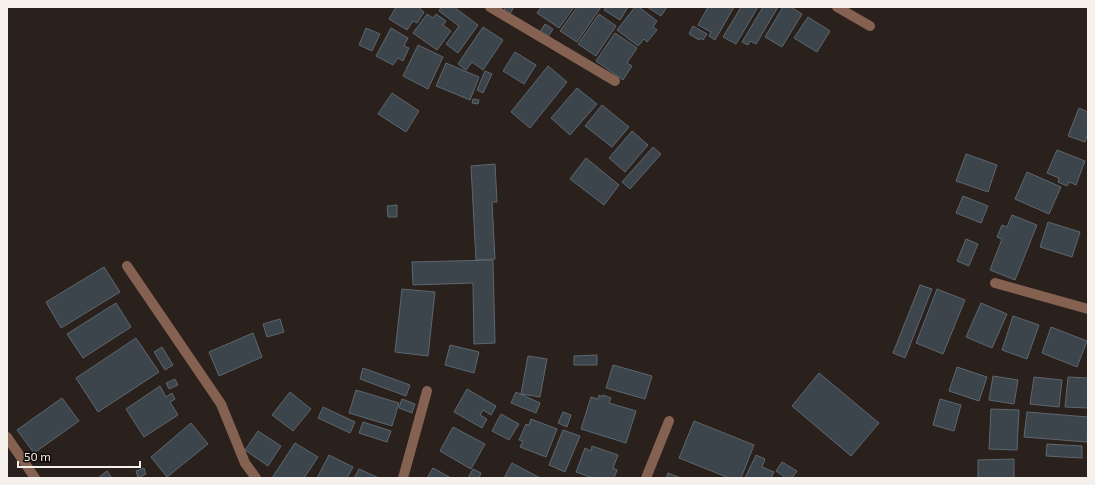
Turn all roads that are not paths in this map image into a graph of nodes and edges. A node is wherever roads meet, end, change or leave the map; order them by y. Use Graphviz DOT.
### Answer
graph roads {
  1 [pos="490,7"];
  2 [pos="837,7"];
  3 [pos="870,26"];
  4 [pos="615,81"];
  5 [pos="127,266"];
  6 [pos="995,283"];
  7 [pos="1088,309"];
  8 [pos="427,391"];
  9 [pos="669,421"];
  10 [pos="7,437"];
  11 [pos="35,478"];
  12 [pos="256,478"];
  13 [pos="403,478"];
  14 [pos="646,478"];
  1 -- 4 [label="street"];
  2 -- 3 [label="street"];
  5 -- 12 [label="street"];
  6 -- 7 [label="street"];
  8 -- 13 [label="street"];
  9 -- 14 [label="street"];
  10 -- 11 [label="street"];
}
